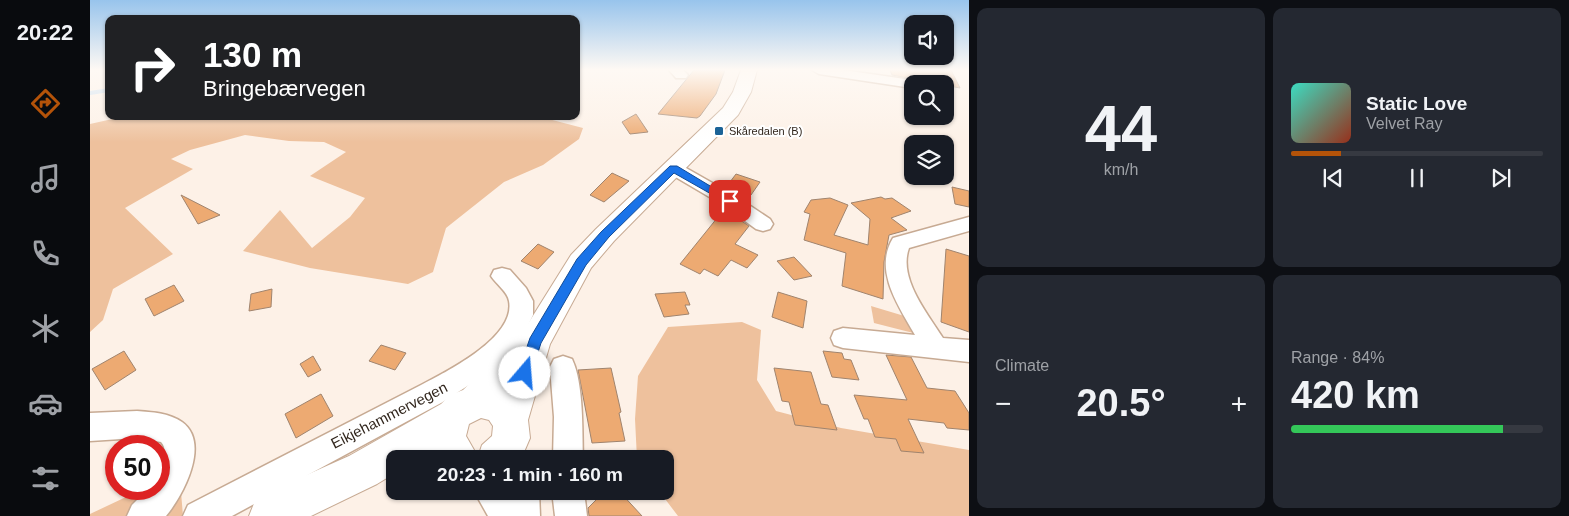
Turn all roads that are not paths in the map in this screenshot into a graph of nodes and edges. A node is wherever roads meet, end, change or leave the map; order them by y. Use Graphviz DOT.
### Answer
graph roads {
  1 [pos="741,94"];
  2 [pos="673,168"];
  3 [pos="763,224"];
  4 [pos="969,224"];
  5 [pos="502,276"];
  6 [pos="843,338"];
  7 [pos="534,342"];
  8 [pos="935,347"];
  9 [pos="969,351"];
  10 [pos="564,367"];
  11 [pos="464,409"];
  12 [pos="90,427"];
  13 [pos="508,444"];
  14 [pos="451,450"];
  15 [pos="568,450"];
  16 [pos="379,468"];
  17 [pos="496,500"];
  18 [pos="523,500"];
  19 [pos="569,500"];
  20 [pos="143,516"];
  21 [pos="199,516"];
  22 [pos="270,516"];
  23 [pos="513,516"];
  24 [pos="524,516"];
  25 [pos="571,516"];
  1 -- 2 [label="main road"];
  2 -- 3 [label="street"];
  2 -- 7 [label="main road"];
  4 -- 8 [label="street"];
  5 -- 21 [label="street, Eikjehammervegen"];
  6 -- 8 [label="street"];
  7 -- 11 [label="main road"];
  7 -- 13 [label="main road"];
  8 -- 9 [label="street"];
  10 -- 15 [label="street"];
  11 -- 13 [label="main road"];
  11 -- 14 [label="main road"];
  11 -- 16 [label="main road"];
  12 -- 20 [label="street"];
  16 -- 22 [label="main road"];
  17 -- 23 [label="street"];
  18 -- 24 [label="street"];
  19 -- 25 [label="street"];
}
